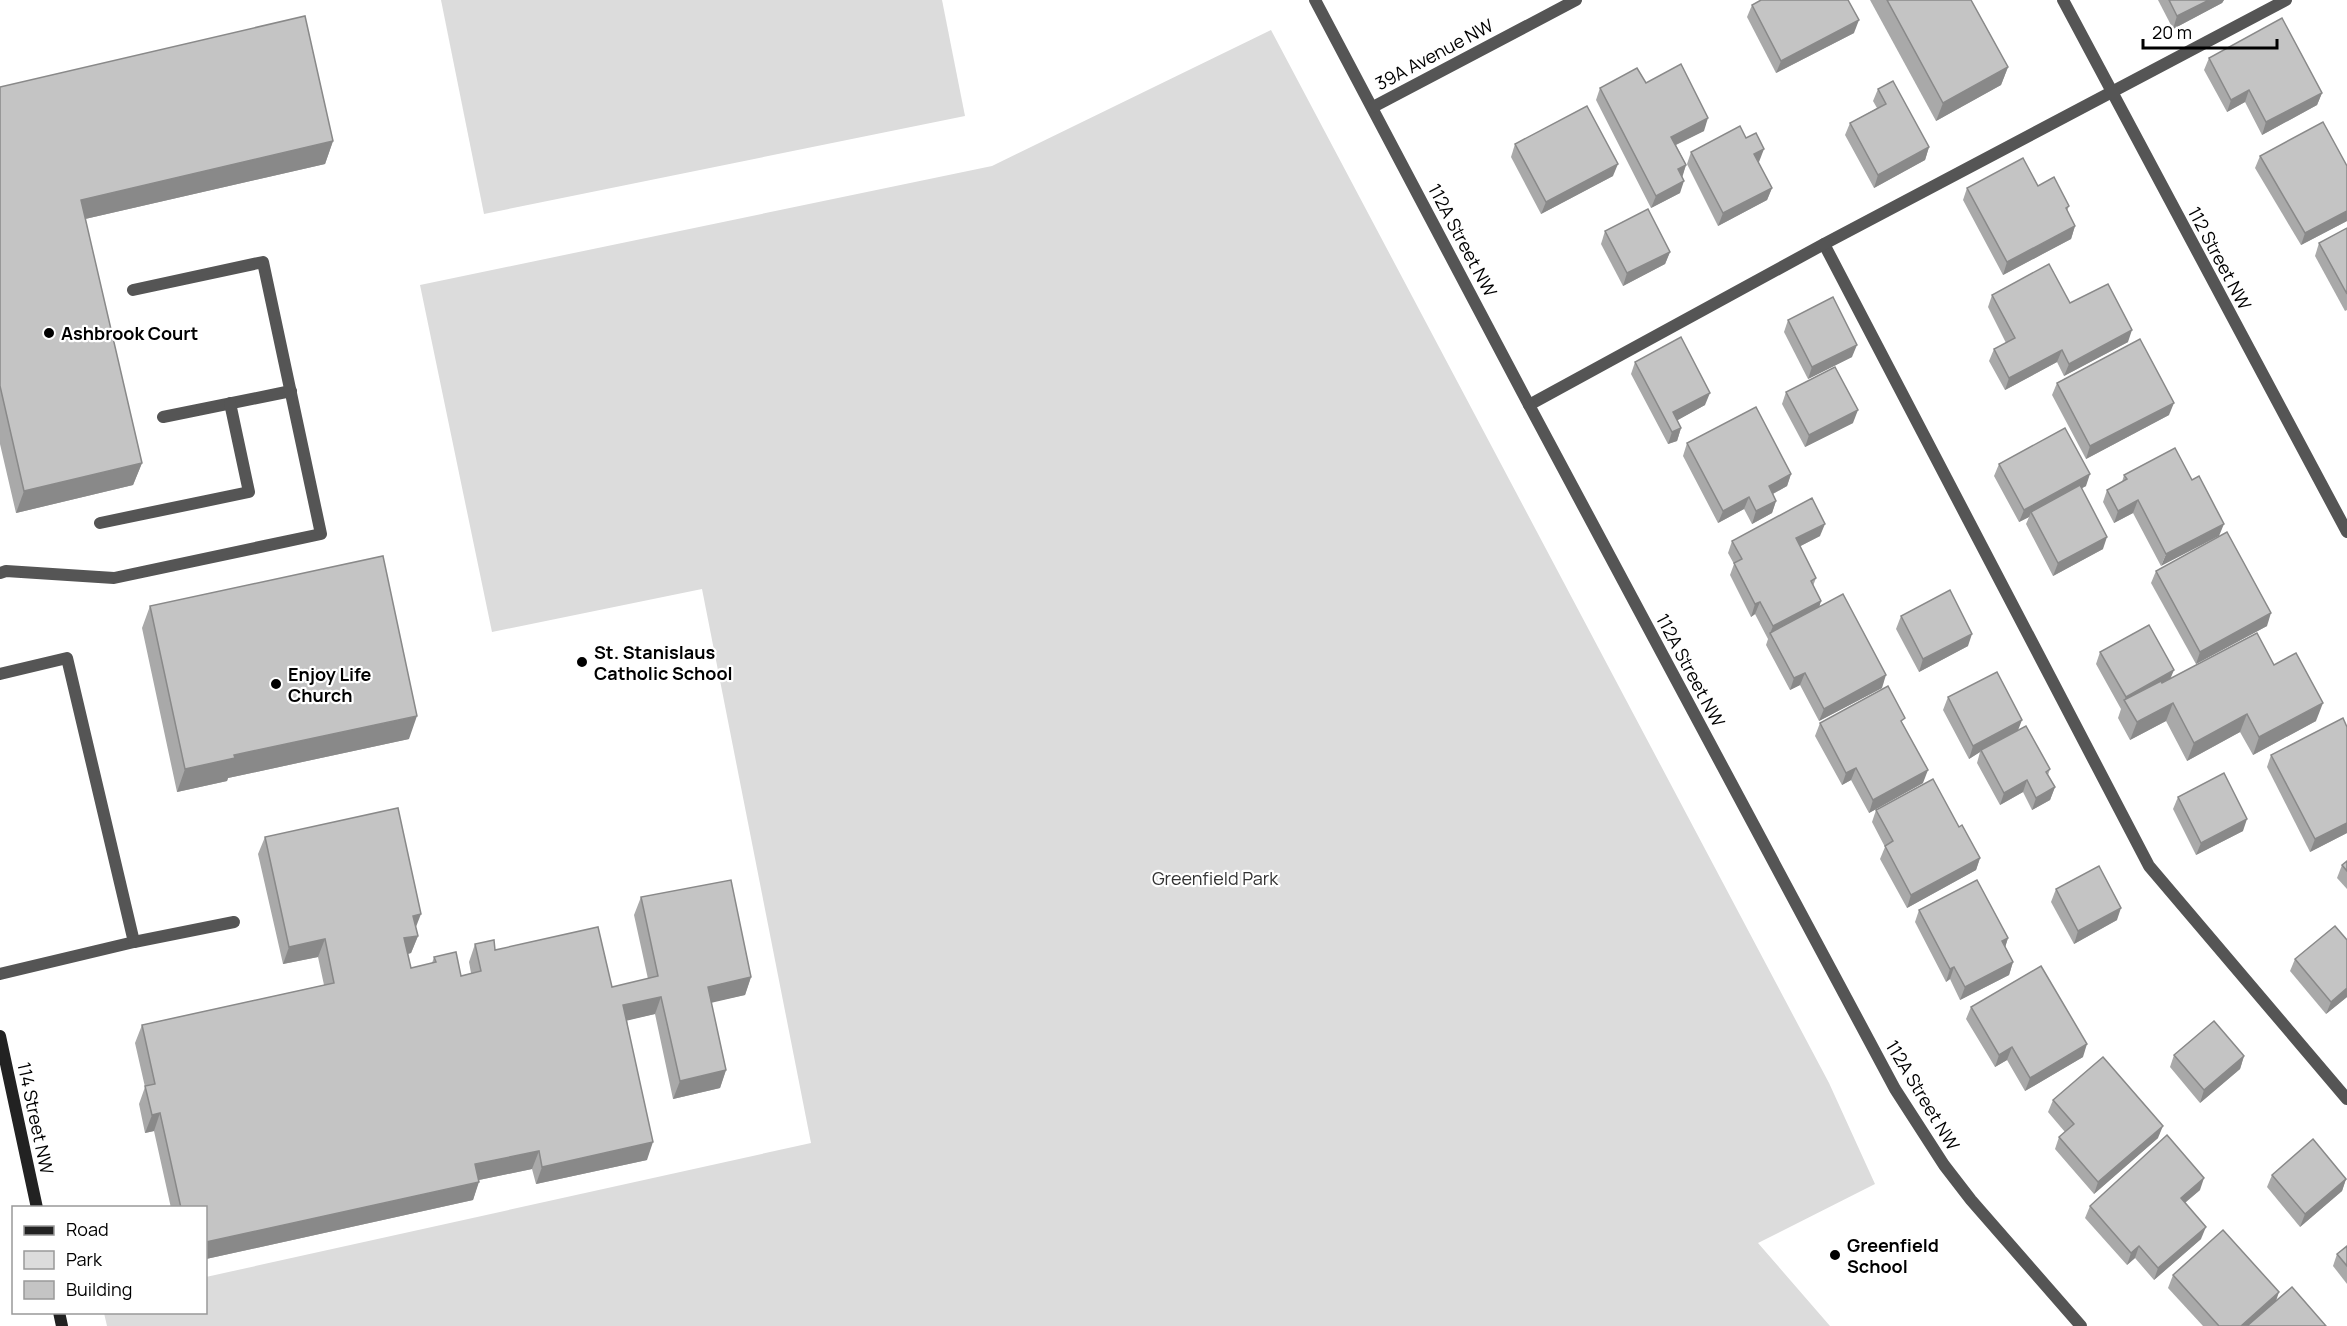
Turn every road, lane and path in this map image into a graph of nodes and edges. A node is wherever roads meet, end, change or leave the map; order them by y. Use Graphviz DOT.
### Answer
graph roads {
  1 [pos="1315,0"];
  2 [pos="1576,0"];
  3 [pos="2063,0"];
  4 [pos="2286,0"];
  5 [pos="2110,92"];
  6 [pos="1373,107"];
  7 [pos="1824,244"];
  8 [pos="133,290"];
  9 [pos="291,390"];
  10 [pos="230,403"];
  11 [pos="1529,405"];
  12 [pos="163,417"];
  13 [pos="100,523"];
  14 [pos="2347,532"];
  15 [pos="0,573"];
  16 [pos="0,674"];
  17 [pos="234,922"];
  18 [pos="134,942"];
  19 [pos="0,974"];
  20 [pos="0,1036"];
  21 [pos="2347,1100"];
  22 [pos="37,1206"];
  23 [pos="2081,1326"];
  1 -- 6 [label="street, 112A Street NW"];
  2 -- 6 [label="street, 39A Avenue NW"];
  3 -- 5 [label="street, 112 Street NW"];
  4 -- 5 [label="street"];
  5 -- 7 [label="street"];
  5 -- 14 [label="street, 112 Street NW"];
  6 -- 11 [label="street, 112A Street NW"];
  7 -- 11 [label="street"];
  7 -- 21 [label="street"];
  8 -- 9 [label="street"];
  9 -- 10 [label="street"];
  9 -- 15 [label="street"];
  10 -- 12 [label="street"];
  10 -- 13 [label="street"];
  11 -- 23 [label="street, 112A Street NW"];
  16 -- 18 [label="street"];
  17 -- 18 [label="street"];
  18 -- 19 [label="street"];
  20 -- 22 [label="street, 114 Street NW"];
}
